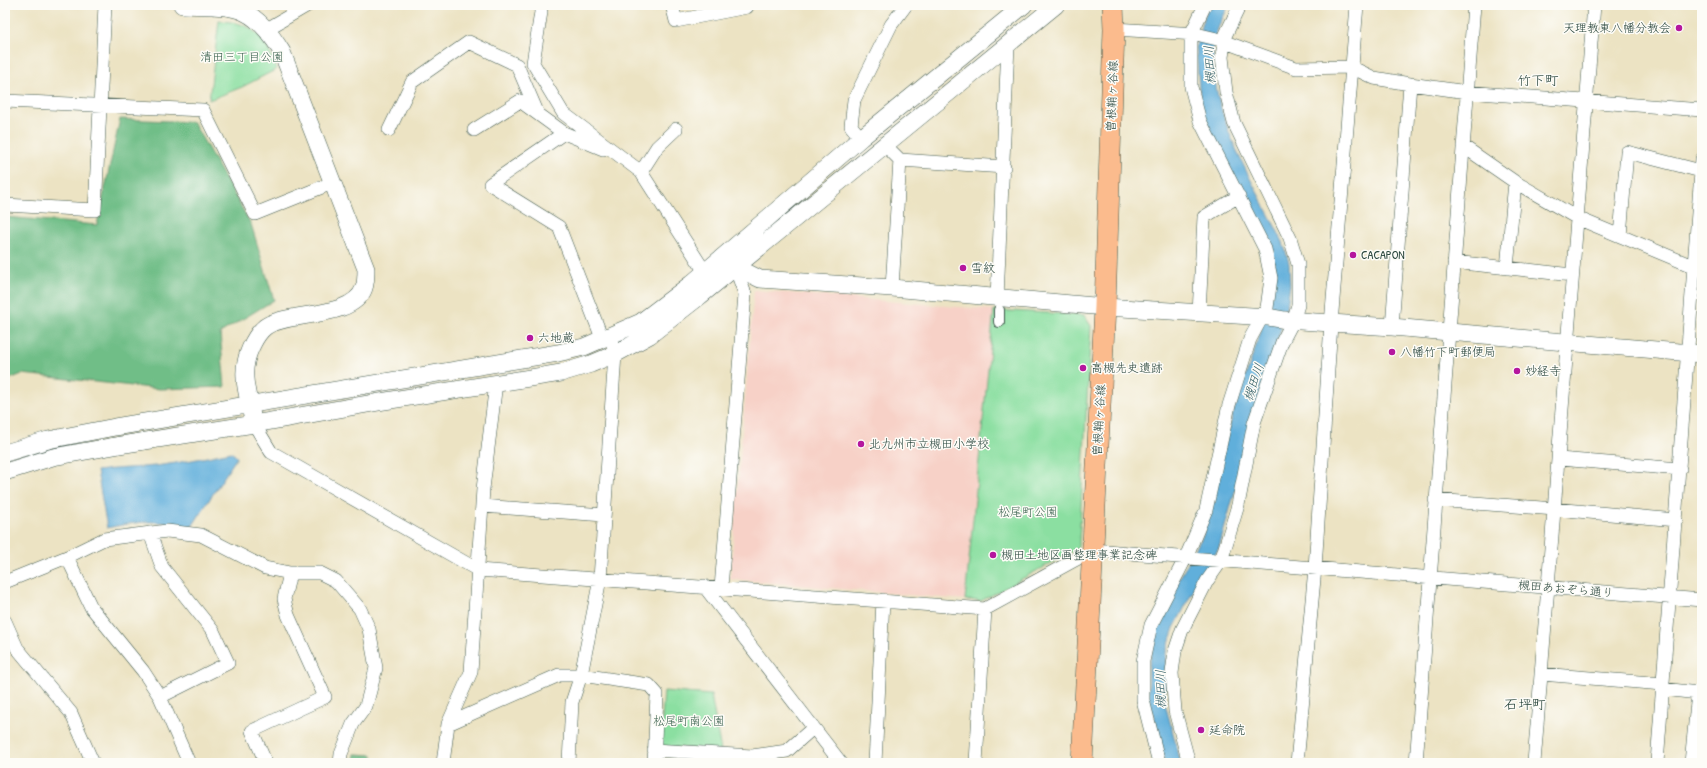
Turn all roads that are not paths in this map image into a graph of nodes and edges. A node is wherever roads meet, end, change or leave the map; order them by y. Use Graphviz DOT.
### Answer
graph roads {
  1 [pos="105,5"];
  2 [pos="182,5"];
  3 [pos="308,5"];
  4 [pos="672,5"];
  5 [pos="906,5"];
  6 [pos="1024,5"];
  7 [pos="1056,5"];
  8 [pos="1113,5"];
  9 [pos="1205,5"];
  10 [pos="1240,5"];
  11 [pos="1357,5"];
  12 [pos="1474,5"];
  13 [pos="1594,5"];
  14 [pos="747,7"];
  15 [pos="541,12"];
  16 [pos="267,29"];
  17 [pos="1114,29"];
  18 [pos="1193,34"];
  19 [pos="1221,40"];
  20 [pos="1008,45"];
  21 [pos="1351,67"];
  22 [pos="1410,84"];
  23 [pos="1467,92"];
  24 [pos="1586,101"];
  25 [pos="5,102"];
  26 [pos="100,105"];
  27 [pos="1702,110"];
  28 [pos="538,114"];
  29 [pos="676,129"];
  30 [pos="389,130"];
  31 [pos="474,130"];
  32 [pos="564,133"];
  33 [pos="861,138"];
  34 [pos="884,144"];
  35 [pos="1463,146"];
  36 [pos="621,157"];
  37 [pos="900,160"];
  38 [pos="1702,165"];
  39 [pos="1004,167"];
  40 [pos="641,172"];
  41 [pos="1515,182"];
  42 [pos="332,183"];
  43 [pos="1239,196"];
  44 [pos="5,204"];
  45 [pos="1577,218"];
  46 [pos="1620,236"];
  47 [pos="1454,262"];
  48 [pos="728,263"];
  49 [pos="1507,268"];
  50 [pos="1698,269"];
  51 [pos="705,272"];
  52 [pos="1572,275"];
  53 [pos="892,288"];
  54 [pos="998,304"];
  55 [pos="1105,307"];
  56 [pos="1199,313"];
  57 [pos="1264,317"];
  58 [pos="1289,321"];
  59 [pos="999,322"];
  60 [pos="1331,324"];
  61 [pos="1392,327"];
  62 [pos="1448,332"];
  63 [pos="606,336"];
  64 [pos="1568,342"];
  65 [pos="1695,353"];
  66 [pos="615,354"];
  67 [pos="496,382"];
  68 [pos="250,405"];
  69 [pos="254,424"];
  70 [pos="5,453"];
  71 [pos="1559,458"];
  72 [pos="1680,469"];
  73 [pos="5,472"];
  74 [pos="1435,500"];
  75 [pos="482,506"];
  76 [pos="1555,509"];
  77 [pos="604,515"];
  78 [pos="1676,520"];
  79 [pos="150,533"];
  80 [pos="1093,550"];
  81 [pos="66,557"];
  82 [pos="1189,557"];
  83 [pos="1218,561"];
  84 [pos="1315,568"];
  85 [pos="478,570"];
  86 [pos="290,573"];
  87 [pos="1430,578"];
  88 [pos="600,579"];
  89 [pos="5,582"];
  90 [pos="704,586"];
  91 [pos="1548,587"];
  92 [pos="721,588"];
  93 [pos="1670,597"];
  94 [pos="883,600"];
  95 [pos="1702,600"];
  96 [pos="985,609"];
  97 [pos="5,621"];
  98 [pos="1541,674"];
  99 [pos="581,675"];
  100 [pos="1663,686"];
  101 [pos="160,697"];
  102 [pos="448,724"];
  103 [pos="813,728"];
  104 [pos="654,750"];
  105 [pos="753,759"];
  106 [pos="93,763"];
  107 [pos="189,763"];
  108 [pos="266,763"];
  109 [pos="340,763"];
  110 [pos="444,763"];
  111 [pos="569,763"];
  112 [pos="654,763"];
  113 [pos="841,763"];
  114 [pos="875,763"];
  115 [pos="976,763"];
  116 [pos="1082,763"];
  117 [pos="1159,763"];
  118 [pos="1189,763"];
  119 [pos="1298,763"];
  120 [pos="1416,763"];
  121 [pos="1534,763"];
  122 [pos="1656,763"];
  123 [pos="1691,763"];
  1 -- 26 [label="street"];
  2 -- 16 [label="street"];
  3 -- 16 [label="street"];
  4 -- 14 [label="street"];
  5 -- 33 [label="street"];
  6 -- 33 [label="street"];
  7 -- 20 [label="street"];
  8 -- 17 [label="main road, 曽根鞘ヶ谷線"];
  9 -- 18 [label="street"];
  10 -- 19 [label="street"];
  11 -- 21 [label="street"];
  12 -- 23 [label="street"];
  13 -- 24 [label="street"];
  15 -- 36 [label="street"];
  16 -- 42 [label="street"];
  17 -- 18 [label="street"];
  17 -- 55 [label="main road, 曽根鞘ヶ谷線"];
  18 -- 19 [label="street"];
  18 -- 43 [label="street"];
  19 -- 21 [label="street"];
  19 -- 58 [label="street"];
  20 -- 34 [label="street"];
  20 -- 39 [label="street"];
  21 -- 22 [label="street"];
  21 -- 60 [label="street"];
  22 -- 23 [label="street"];
  22 -- 61 [label="street"];
  23 -- 24 [label="street"];
  23 -- 35 [label="street"];
  24 -- 27 [label="street"];
  24 -- 45 [label="street"];
  25 -- 26 [label="street"];
  26 -- 42 [label="street"];
  26 -- 44 [label="street"];
  28 -- 30 [label="street"];
  28 -- 31 [label="street"];
  28 -- 32 [label="street"];
  29 -- 40 [label="street"];
  32 -- 36 [label="street"];
  32 -- 63 [label="street"];
  33 -- 48 [label="street"];
  34 -- 37 [label="street"];
  34 -- 48 [label="street"];
  35 -- 41 [label="street"];
  35 -- 47 [label="street"];
  36 -- 40 [label="street"];
  37 -- 39 [label="street"];
  37 -- 53 [label="street"];
  38 -- 46 [label="street"];
  38 -- 50 [label="street"];
  39 -- 54 [label="street"];
  40 -- 51 [label="street"];
  41 -- 45 [label="street"];
  41 -- 49 [label="street"];
  42 -- 68 [label="street"];
  43 -- 56 [label="street"];
  43 -- 57 [label="street"];
  45 -- 46 [label="street"];
  45 -- 52 [label="street"];
  46 -- 50 [label="street"];
  47 -- 49 [label="street"];
  47 -- 62 [label="street"];
  48 -- 51 [label="street"];
  48 -- 53 [label="street"];
  48 -- 66 [label="street"];
  48 -- 92 [label="street"];
  49 -- 52 [label="street"];
  50 -- 65 [label="street"];
  51 -- 63 [label="street"];
  52 -- 64 [label="street"];
  53 -- 54 [label="street"];
  54 -- 55 [label="street"];
  54 -- 59 [label="street"];
  55 -- 56 [label="street"];
  55 -- 80 [label="main road, 曽根鞘ヶ谷線"];
  56 -- 57 [label="street"];
  57 -- 58 [label="street"];
  57 -- 82 [label="street"];
  58 -- 60 [label="street"];
  58 -- 83 [label="street"];
  60 -- 61 [label="street"];
  60 -- 84 [label="street"];
  61 -- 62 [label="street"];
  62 -- 64 [label="street"];
  62 -- 74 [label="street"];
  63 -- 66 [label="street"];
  63 -- 68 [label="street"];
  64 -- 65 [label="street"];
  64 -- 71 [label="street"];
  65 -- 72 [label="street"];
  66 -- 67 [label="street"];
  66 -- 77 [label="street"];
  67 -- 69 [label="street"];
  67 -- 75 [label="street"];
  68 -- 69 [label="street"];
  68 -- 70 [label="street"];
  69 -- 73 [label="street"];
  69 -- 85 [label="street"];
  71 -- 72 [label="street"];
  71 -- 76 [label="street"];
  72 -- 78 [label="street"];
  74 -- 76 [label="street"];
  74 -- 87 [label="street"];
  75 -- 77 [label="street"];
  75 -- 85 [label="street"];
  76 -- 78 [label="street"];
  76 -- 91 [label="street"];
  77 -- 88 [label="street"];
  78 -- 93 [label="street"];
  79 -- 81 [label="street"];
  79 -- 86 [label="street"];
  79 -- 101 [label="street"];
  80 -- 82 [label="street"];
  80 -- 96 [label="street"];
  80 -- 116 [label="main road, 曽根鞘ヶ谷線"];
  81 -- 89 [label="street"];
  81 -- 101 [label="street"];
  82 -- 83 [label="street, 槻田あおぞら通り"];
  82 -- 117 [label="street"];
  83 -- 84 [label="street, 槻田あおぞら通り"];
  83 -- 118 [label="street"];
  84 -- 87 [label="street, 槻田あおぞら通り"];
  84 -- 119 [label="street"];
  85 -- 88 [label="street"];
  85 -- 102 [label="street"];
  86 -- 108 [label="street"];
  86 -- 109 [label="street"];
  87 -- 91 [label="street, 槻田あおぞら通り"];
  87 -- 120 [label="street"];
  88 -- 90 [label="street"];
  88 -- 99 [label="street"];
  90 -- 92 [label="street"];
  90 -- 103 [label="street"];
  91 -- 93 [label="street, 槻田あおぞら通り"];
  91 -- 98 [label="street"];
  92 -- 94 [label="street"];
  93 -- 95 [label="street, 槻田あおぞら通り"];
  93 -- 100 [label="street"];
  94 -- 96 [label="street"];
  94 -- 114 [label="street"];
  96 -- 115 [label="street"];
  97 -- 106 [label="street"];
  98 -- 100 [label="street"];
  98 -- 121 [label="street"];
  99 -- 102 [label="street"];
  99 -- 104 [label="street"];
  99 -- 111 [label="street"];
  100 -- 122 [label="street"];
  100 -- 123 [label="street"];
  101 -- 107 [label="street"];
  102 -- 110 [label="street"];
  103 -- 105 [label="street"];
  103 -- 113 [label="street"];
  104 -- 105 [label="street"];
  104 -- 112 [label="street"];
}
